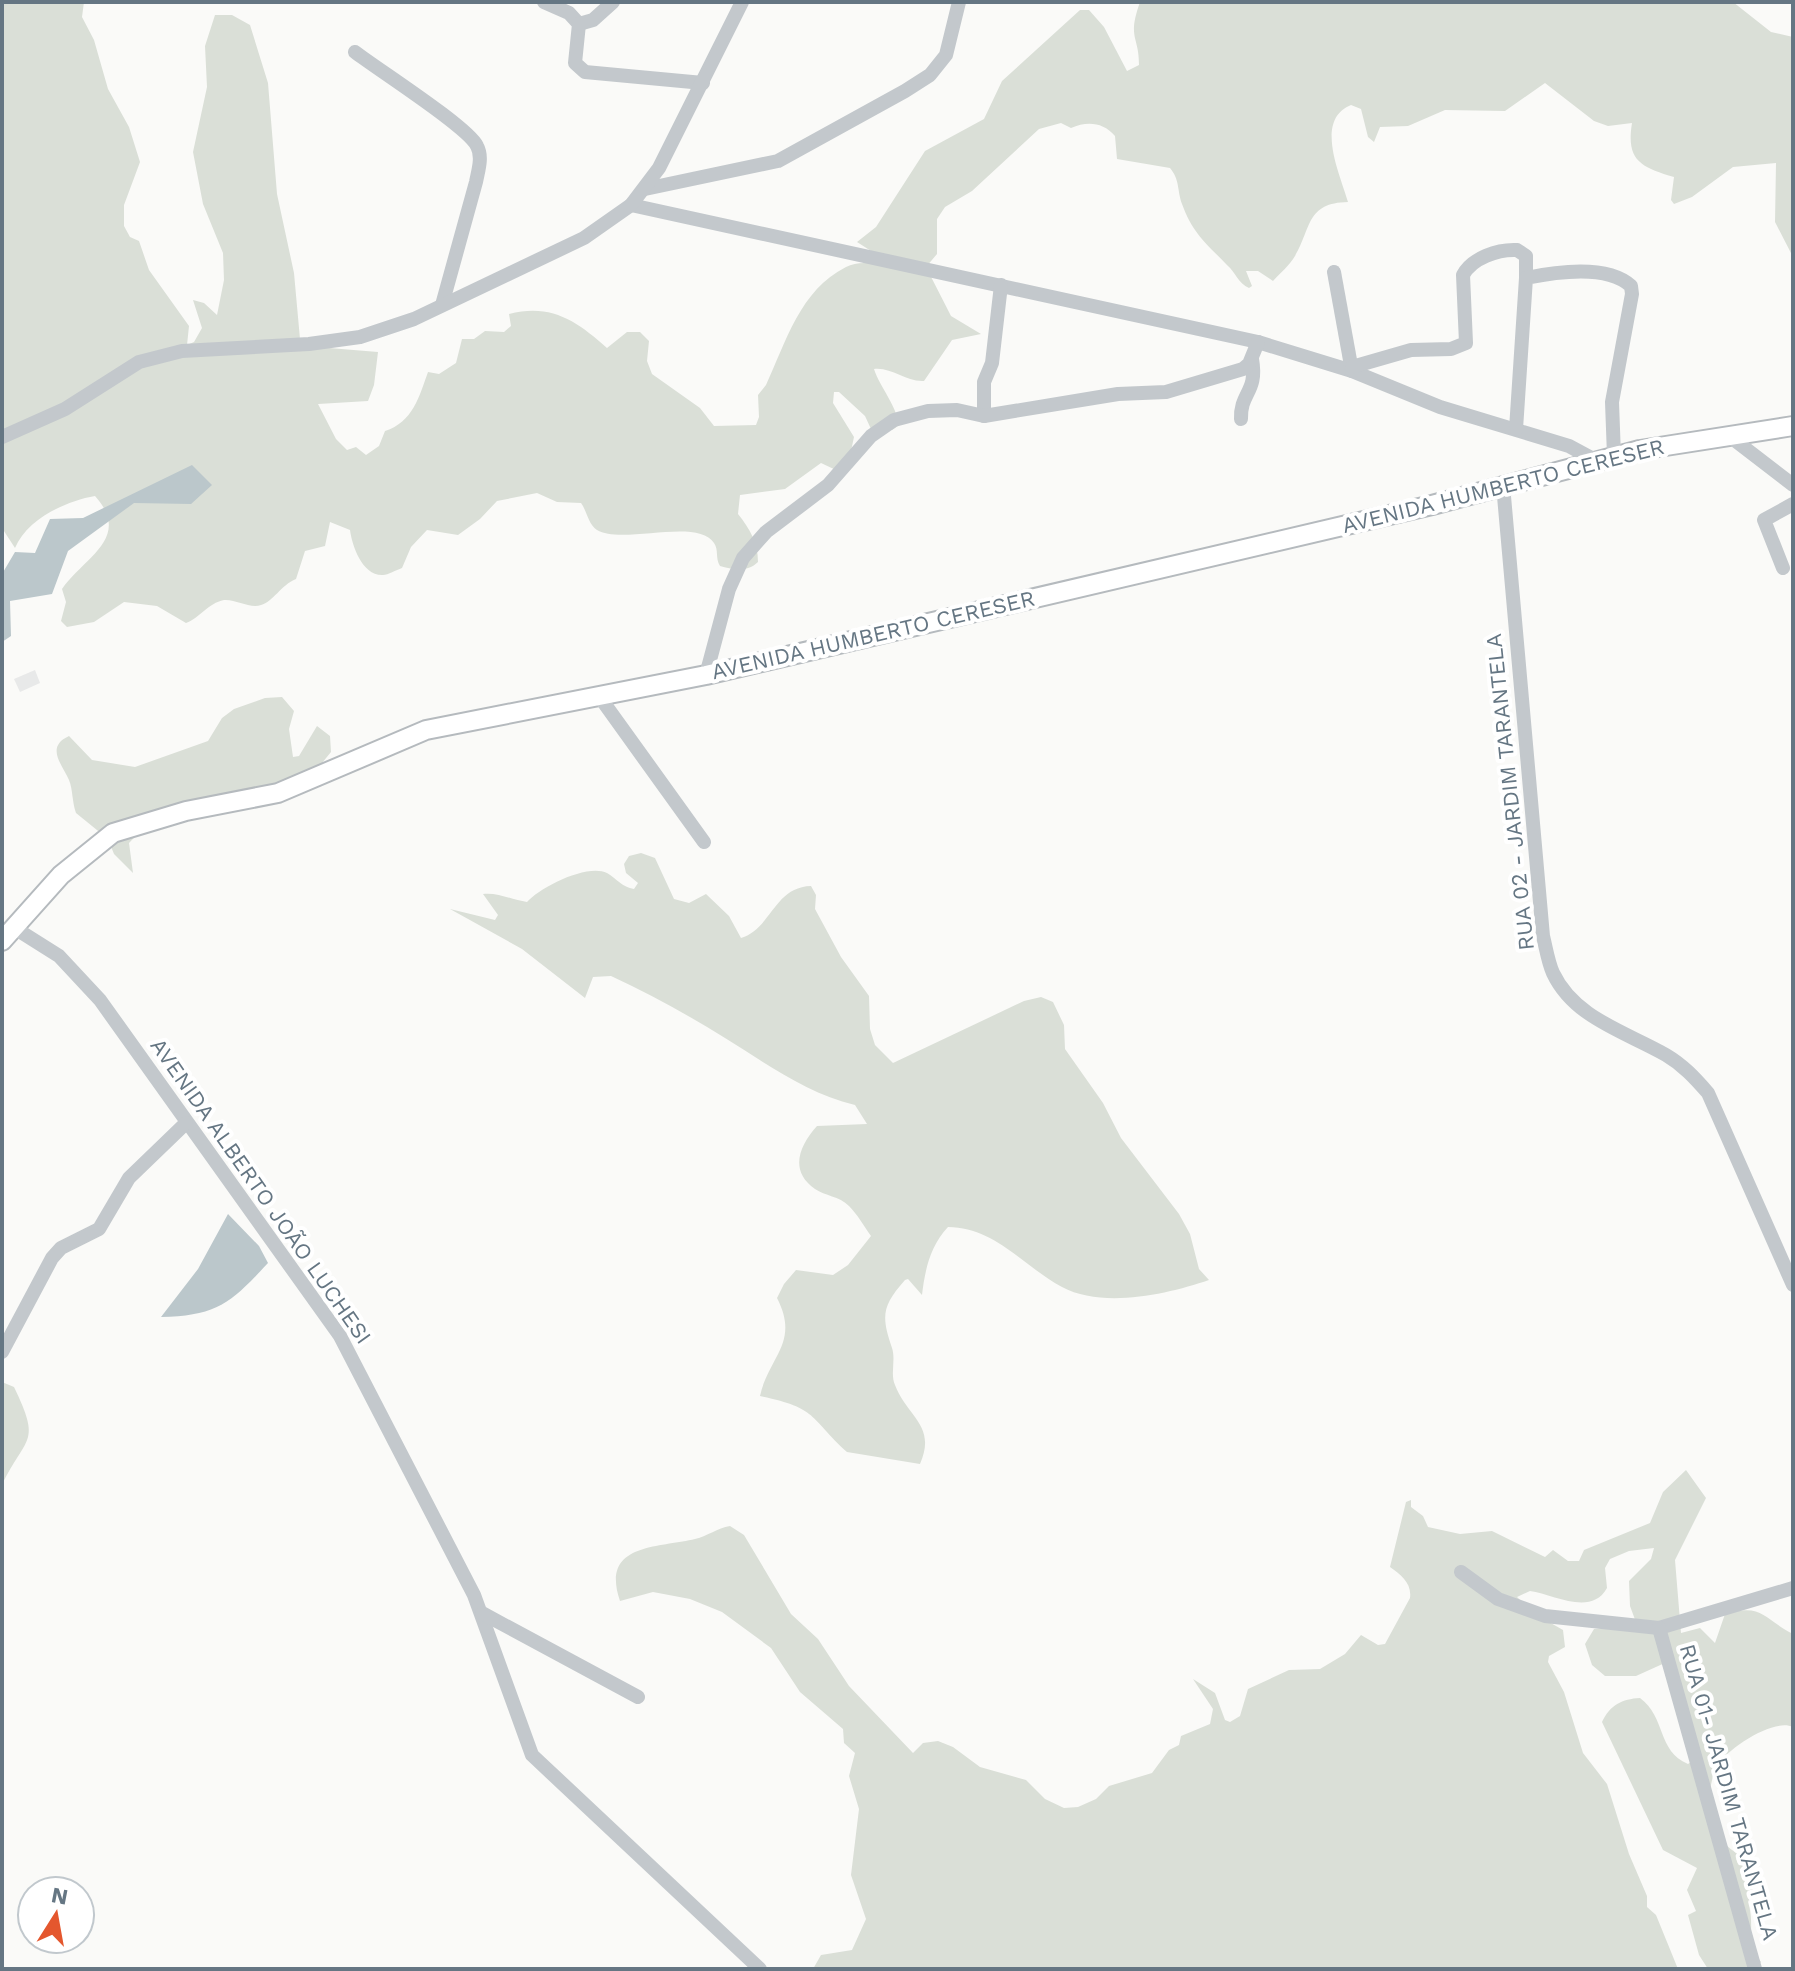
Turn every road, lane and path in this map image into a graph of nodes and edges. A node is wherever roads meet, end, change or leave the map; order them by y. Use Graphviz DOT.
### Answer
graph roads {
  1 [pos="544,2"];
  2 [pos="613,2"];
  3 [pos="959,2"];
  4 [pos="738,4"];
  5 [pos="579,24"];
  6 [pos="355,52"];
  7 [pos="703,83"];
  8 [pos="645,189"];
  9 [pos="631,205"];
  10 [pos="1334,272"];
  11 [pos="1526,278"];
  12 [pos="1001,285"];
  13 [pos="442,305"];
  14 [pos="1258,342"];
  15 [pos="1252,359"];
  16 [pos="1352,369"];
  17 [pos="984,416"];
  18 [pos="1241,419"];
  19 [pos="1793,426"];
  20 [pos="1516,429"];
  21 [pos="1728,435"];
  22 [pos="2,437"];
  23 [pos="1551,442"];
  24 [pos="1604,458"];
  25 [pos="1561,469"];
  26 [pos="1503,485"];
  27 [pos="1793,485"];
  28 [pos="1793,504"];
  29 [pos="1783,568"];
  30 [pos="706,675"];
  31 [pos="599,696"];
  32 [pos="704,842"];
  33 [pos="8,934"];
  34 [pos="186,1123"];
  35 [pos="1793,1285"];
  36 [pos="2,1352"];
  37 [pos="1461,1572"];
  38 [pos="1793,1588"];
  39 [pos="482,1613"];
  40 [pos="1659,1628"];
  41 [pos="638,1697"];
  42 [pos="760,1969"];
  43 [pos="1755,1969"];
  1 -- 5 [label="street"];
  2 -- 5 [label="street"];
  3 -- 8 [label="street"];
  4 -- 7 [label="street"];
  5 -- 7 [label="street"];
  6 -- 13 [label="street"];
  7 -- 8 [label="street"];
  8 -- 9 [label="street"];
  9 -- 12 [label="street"];
  9 -- 13 [label="street"];
  10 -- 16 [label="street"];
  11 -- 16 [label="street"];
  11 -- 20 [label="street"];
  11 -- 24 [label="street"];
  12 -- 14 [label="street"];
  12 -- 17 [label="street"];
  13 -- 22 [label="street"];
  14 -- 15 [label="street"];
  14 -- 16 [label="street"];
  15 -- 17 [label="street"];
  15 -- 18 [label="street"];
  16 -- 20 [label="street"];
  17 -- 30 [label="street"];
  19 -- 21 [label="main road, AVENIDA HUMBERTO CERESER"];
  20 -- 23 [label="street"];
  21 -- 24 [label="main road, AVENIDA HUMBERTO CERESER"];
  21 -- 27 [label="street"];
  23 -- 24 [label="street"];
  23 -- 25 [label="street"];
  24 -- 25 [label="main road, AVENIDA HUMBERTO CERESER"];
  25 -- 26 [label="main road, AVENIDA HUMBERTO CERESER"];
  26 -- 30 [label="main road, AVENIDA HUMBERTO CERESER"];
  26 -- 35 [label="street, RUA 02 - JARDIM TARANTELA"];
  28 -- 29 [label="street"];
  30 -- 31 [label="main road, AVENIDA HUMBERTO CERESER"];
  31 -- 32 [label="street"];
  31 -- 33 [label="main road, AVENIDA HUMBERTO CERESER"];
  33 -- 34 [label="street, AVENIDA ALBERTO JOÃO LUCHESI"];
  34 -- 36 [label="street"];
  34 -- 39 [label="street, AVENIDA ALBERTO JOÃO LUCHESI"];
  37 -- 40 [label="street"];
  38 -- 40 [label="street"];
  39 -- 41 [label="street"];
  39 -- 42 [label="street, AVENIDA ALBERTO JOÃO LUCHESI"];
  40 -- 43 [label="street, RUA 01- JARDIM TARANTELA"];
}
